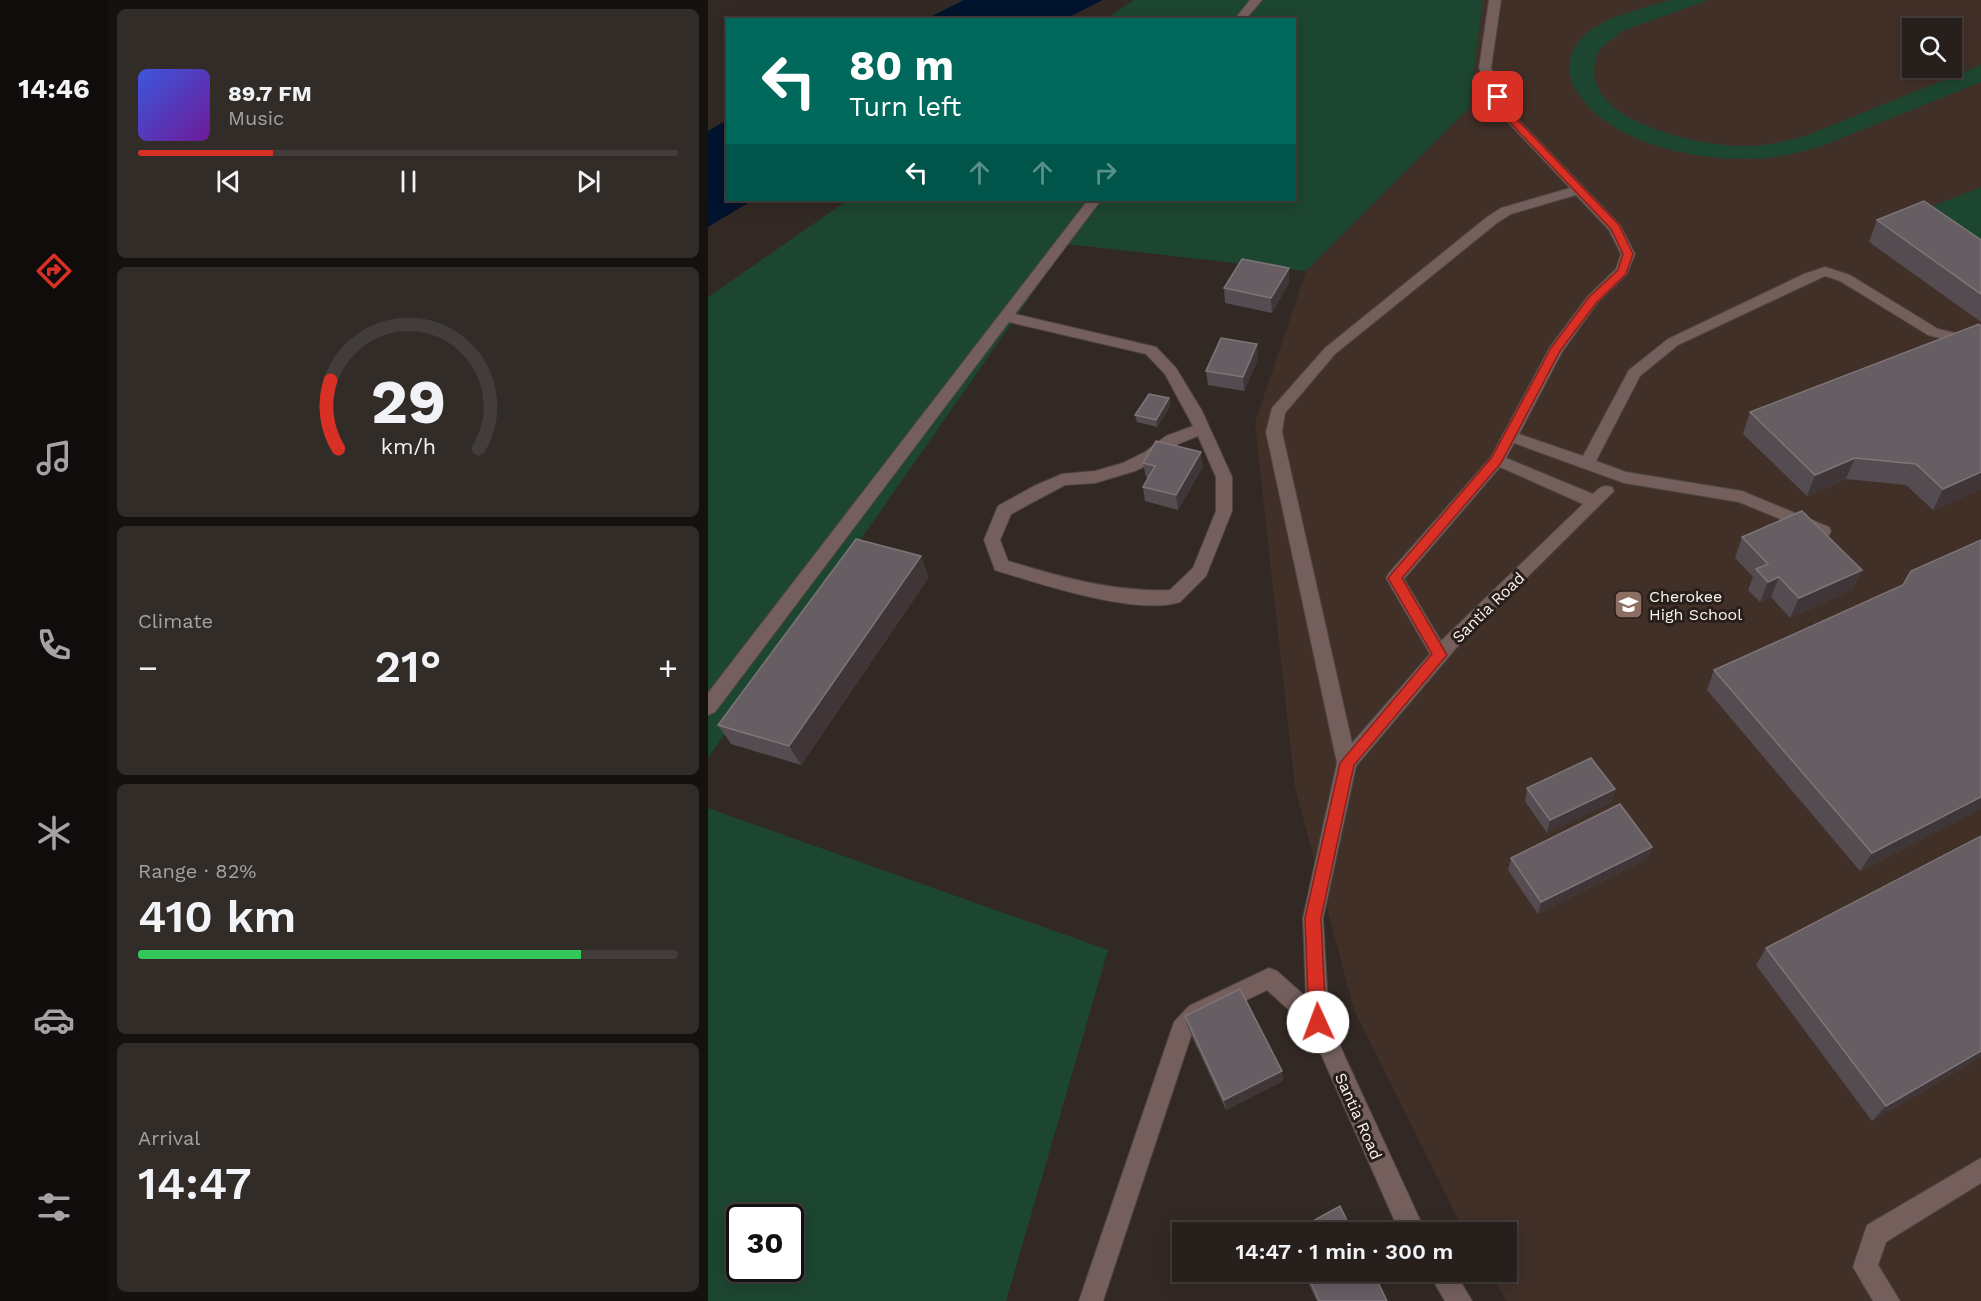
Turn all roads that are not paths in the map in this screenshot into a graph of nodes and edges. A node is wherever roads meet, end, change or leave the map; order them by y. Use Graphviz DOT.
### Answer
graph roads {
  1 [pos="1256,0"];
  2 [pos="1496,0"];
  3 [pos="1241,18"];
  4 [pos="1579,190"];
  5 [pos="1093,201"];
  6 [pos="1005,316"];
  7 [pos="1981,344"];
  8 [pos="1202,429"];
  9 [pos="1509,436"];
  10 [pos="1497,460"];
  11 [pos="1587,464"];
  12 [pos="1823,531"];
  13 [pos="1440,655"];
  14 [pos="708,707"];
  15 [pos="1347,763"];
  16 [pos="1318,1022"];
  17 [pos="1981,1170"];
  18 [pos="1407,1222"];
  19 [pos="1447,1282"];
  20 [pos="1091,1301"];
  21 [pos="1460,1301"];
  22 [pos="1888,1301"];
  1 -- 3 [label="street"];
  2 -- 4 [label="street"];
  4 -- 9 [label="street"];
  4 -- 15 [label="street"];
  5 -- 6 [label="street"];
  6 -- 8 [label="street"];
  6 -- 14 [label="street"];
  7 -- 11 [label="street"];
  8 -- 8 [label="street"];
  9 -- 10 [label="street"];
  9 -- 11 [label="street"];
  10 -- 13 [label="street"];
  10 -- 13 [label="street, Santia Road"];
  11 -- 12 [label="street"];
  13 -- 15 [label="street, Santia Road"];
  15 -- 16 [label="street, Santia Road"];
  16 -- 18 [label="street, Santia Road"];
  16 -- 20 [label="street"];
  17 -- 22 [label="street"];
  19 -- 21 [label="street"];
}
